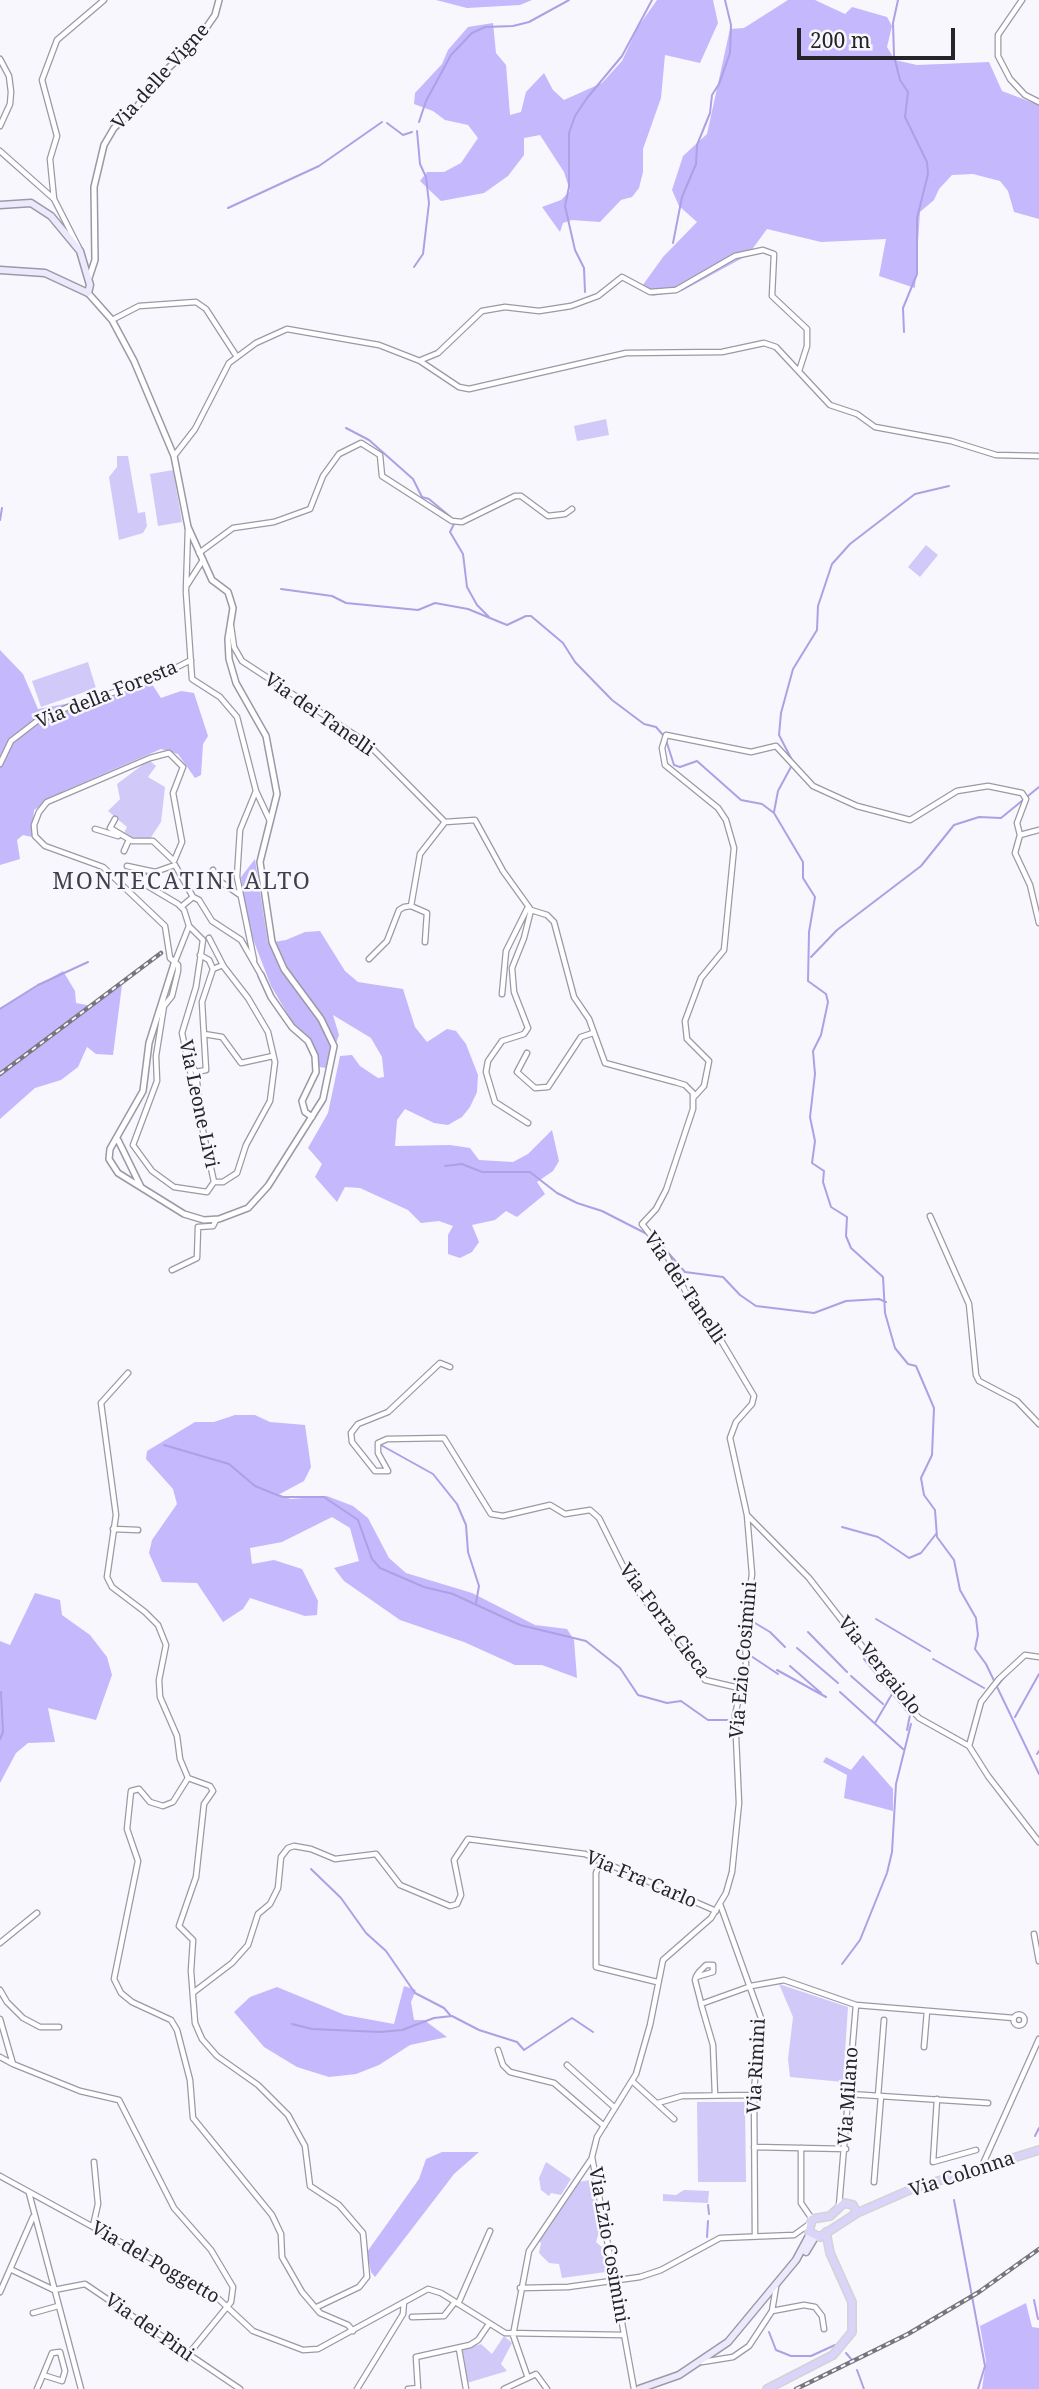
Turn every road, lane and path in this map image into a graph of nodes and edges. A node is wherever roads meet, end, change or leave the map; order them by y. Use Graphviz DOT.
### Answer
graph roads {
  1 [pos="103,0"];
  2 [pos="219,0"];
  3 [pos="1022,0"];
  4 [pos="0,59"];
  5 [pos="1039,102"];
  6 [pos="0,126"];
  7 [pos="0,151"];
  8 [pos="54,199"];
  9 [pos="0,205"];
  10 [pos="79,251"];
  11 [pos="0,270"];
  12 [pos="89,278"];
  13 [pos="88,293"];
  14 [pos="112,320"];
  15 [pos="237,357"];
  16 [pos="420,360"];
  17 [pos="799,371"];
  18 [pos="174,456"];
  19 [pos="1039,456"];
  20 [pos="572,509"];
  21 [pos="188,527"];
  22 [pos="200,552"];
  23 [pos="203,560"];
  24 [pos="186,589"];
  25 [pos="231,626"];
  26 [pos="191,660"];
  27 [pos="0,764"];
  28 [pos="256,791"];
  29 [pos="115,819"];
  30 [pos="271,822"];
  31 [pos="445,822"];
  32 [pos="95,830"];
  33 [pos="1039,830"];
  34 [pos="1020,835"];
  35 [pos="135,841"];
  36 [pos="128,842"];
  37 [pos="124,851"];
  38 [pos="175,863"];
  39 [pos="127,866"];
  40 [pos="212,870"];
  41 [pos="137,871"];
  42 [pos="240,895"];
  43 [pos="193,897"];
  44 [pos="411,905"];
  45 [pos="181,907"];
  46 [pos="530,908"];
  47 [pos="1039,923"];
  48 [pos="190,926"];
  49 [pos="204,931"];
  50 [pos="206,941"];
  51 [pos="425,942"];
  52 [pos="200,956"];
  53 [pos="369,959"];
  54 [pos="254,960"];
  55 [pos="174,964"];
  56 [pos="223,965"];
  57 [pos="213,969"];
  58 [pos="261,975"];
  59 [pos="502,995"];
  60 [pos="593,1033"];
  61 [pos="204,1034"];
  62 [pos="527,1053"];
  63 [pos="273,1056"];
  64 [pos="187,1057"];
  65 [pos="196,1072"];
  66 [pos="694,1097"];
  67 [pos="198,1112"];
  68 [pos="312,1117"];
  69 [pos="528,1123"];
  70 [pos="118,1140"];
  71 [pos="214,1182"];
  72 [pos="142,1189"];
  73 [pos="930,1216"];
  74 [pos="216,1220"];
  75 [pos="172,1270"];
  76 [pos="450,1367"];
  77 [pos="128,1373"];
  78 [pos="1039,1424"];
  79 [pos="747,1515"];
  80 [pos="113,1529"];
  81 [pos="138,1530"];
  82 [pos="765,1532"];
  83 [pos="751,1539"];
  84 [pos="1039,1657"];
  85 [pos="739,1688"];
  86 [pos="969,1746"];
  87 [pos="188,1779"];
  88 [pos="1039,1842"];
  89 [pos="601,1860"];
  90 [pos="720,1904"];
  91 [pos="716,1911"];
  92 [pos="37,1913"];
  93 [pos="1034,1934"];
  94 [pos="0,1943"];
  95 [pos="1039,1961"];
  96 [pos="696,1977"];
  97 [pos="657,1982"];
  98 [pos="751,1986"];
  99 [pos="0,1990"];
  100 [pos="194,1993"];
  101 [pos="701,2004"];
  102 [pos="856,2005"];
  103 [pos="927,2011"];
  104 [pos="1014,2018"];
  105 [pos="0,2019"];
  106 [pos="884,2020"];
  107 [pos="59,2027"];
  108 [pos="1039,2039"];
  109 [pos="924,2047"];
  110 [pos="498,2050"];
  111 [pos="0,2057"];
  112 [pos="13,2064"];
  113 [pos="567,2065"];
  114 [pos="632,2081"];
  115 [pos="849,2094"];
  116 [pos="715,2095"];
  117 [pos="754,2095"];
  118 [pos="880,2096"];
  119 [pos="937,2099"];
  120 [pos="658,2102"];
  121 [pos="988,2103"];
  122 [pos="615,2108"];
  123 [pos="674,2119"];
  124 [pos="604,2126"];
  125 [pos="754,2147"];
  126 [pos="801,2148"];
  127 [pos="846,2149"];
  128 [pos="976,2150"];
  129 [pos="1039,2150"];
  130 [pos="592,2157"];
  131 [pos="94,2162"];
  132 [pos="981,2168"];
  133 [pos="0,2176"];
  134 [pos="874,2182"];
  135 [pos="842,2187"];
  136 [pos="29,2193"];
  137 [pos="839,2206"];
  138 [pos="853,2207"];
  139 [pos="33,2217"];
  140 [pos="810,2222"];
  141 [pos="93,2226"];
  142 [pos="490,2231"];
  143 [pos="826,2232"];
  144 [pos="755,2235"];
  145 [pos="814,2236"];
  146 [pos="830,2253"];
  147 [pos="10,2269"];
  148 [pos="614,2282"];
  149 [pos="776,2286"];
  150 [pos="520,2288"];
  151 [pos="54,2290"];
  152 [pos="0,2292"];
  153 [pos="404,2301"];
  154 [pos="456,2303"];
  155 [pos="227,2305"];
  156 [pos="58,2306"];
  157 [pos="317,2307"];
  158 [pos="772,2311"];
  159 [pos="33,2313"];
  160 [pos="412,2317"];
  161 [pos="489,2324"];
  162 [pos="824,2329"];
  163 [pos="353,2331"];
  164 [pos="513,2334"];
  165 [pos="624,2335"];
  166 [pos="458,2348"];
  167 [pos="187,2356"];
  168 [pos="702,2362"];
  169 [pos="74,2363"];
  170 [pos="64,2365"];
  171 [pos="43,2375"];
  172 [pos="528,2378"];
  173 [pos="418,2388"];
  174 [pos="37,2389"];
  175 [pos="81,2389"];
  176 [pos="240,2389"];
  177 [pos="357,2389"];
  178 [pos="408,2389"];
  179 [pos="466,2389"];
  180 [pos="504,2389"];
  181 [pos="547,2389"];
  182 [pos="636,2389"];
  183 [pos="767,2389"];
  1 -- 8 [label="street"];
  2 -- 12 [label="street, Via delle Vigne"];
  3 -- 5 [label="street"];
  4 -- 6 [label="street"];
  7 -- 8 [label="street"];
  8 -- 10 [label="street"];
  9 -- 10 [label="main road"];
  10 -- 12 [label="main road"];
  11 -- 13 [label="main road"];
  12 -- 13 [label="main road"];
  13 -- 14 [label="street"];
  14 -- 15 [label="street"];
  14 -- 18 [label="street"];
  15 -- 16 [label="street"];
  15 -- 18 [label="street"];
  16 -- 17 [label="street"];
  16 -- 17 [label="street"];
  17 -- 19 [label="street"];
  18 -- 21 [label="street"];
  20 -- 22 [label="street"];
  21 -- 22 [label="street"];
  21 -- 24 [label="street"];
  22 -- 23 [label="street"];
  23 -- 24 [label="street"];
  23 -- 25 [label="street"];
  24 -- 26 [label="street"];
  25 -- 30 [label="street"];
  25 -- 31 [label="street, Via dei Tanelli"];
  26 -- 27 [label="street, Via della Foresta"];
  26 -- 28 [label="street"];
  28 -- 30 [label="street"];
  28 -- 42 [label="street"];
  29 -- 35 [label="street"];
  30 -- 68 [label="street"];
  31 -- 44 [label="street"];
  31 -- 46 [label="street"];
  32 -- 36 [label="street"];
  33 -- 34 [label="street"];
  34 -- 47 [label="street"];
  34 -- 66 [label="street"];
  35 -- 36 [label="street"];
  35 -- 38 [label="street"];
  36 -- 37 [label="street"];
  38 -- 41 [label="street"];
  38 -- 43 [label="street"];
  38 -- 55 [label="street"];
  39 -- 41 [label="street"];
  40 -- 42 [label="street"];
  41 -- 45 [label="street"];
  42 -- 54 [label="street"];
  43 -- 45 [label="street"];
  43 -- 54 [label="street"];
  44 -- 51 [label="street"];
  44 -- 53 [label="street"];
  45 -- 48 [label="street"];
  46 -- 59 [label="street"];
  46 -- 60 [label="street"];
  46 -- 69 [label="street"];
  48 -- 50 [label="street"];
  48 -- 55 [label="street"];
  49 -- 50 [label="street"];
  50 -- 52 [label="street, Via Leone Livi"];
  50 -- 56 [label="street"];
  52 -- 57 [label="street"];
  52 -- 64 [label="street, Via Leone Livi"];
  54 -- 58 [label="street"];
  55 -- 70 [label="street"];
  55 -- 71 [label="street"];
  56 -- 57 [label="street"];
  56 -- 63 [label="street"];
  57 -- 61 [label="street"];
  58 -- 68 [label="street"];
  60 -- 62 [label="street"];
  60 -- 66 [label="street"];
  61 -- 63 [label="street"];
  61 -- 65 [label="street"];
  63 -- 71 [label="street"];
  64 -- 65 [label="street"];
  64 -- 67 [label="street, Via Leone Livi"];
  65 -- 67 [label="street"];
  66 -- 79 [label="street, Via dei Tanelli"];
  67 -- 71 [label="street, Via Leone Livi"];
  68 -- 74 [label="street"];
  70 -- 72 [label="street"];
  70 -- 72 [label="street"];
  72 -- 74 [label="street"];
  73 -- 78 [label="street"];
  74 -- 75 [label="street"];
  76 -- 85 [label="street, Via Forra Cieca"];
  77 -- 80 [label="street"];
  79 -- 82 [label="street, Via Vergaiolo"];
  79 -- 83 [label="street, Via Ezio Cosimini"];
  80 -- 81 [label="street"];
  80 -- 87 [label="street"];
  82 -- 83 [label="street"];
  82 -- 86 [label="street, Via Vergaiolo"];
  83 -- 85 [label="street, Via Ezio Cosimini"];
  84 -- 86 [label="street"];
  85 -- 90 [label="street, Via Ezio Cosimini"];
  86 -- 88 [label="street, Via Vergaiolo"];
  87 -- 100 [label="street"];
  87 -- 157 [label="street"];
  89 -- 91 [label="street, Via Fra Carlo"];
  89 -- 97 [label="street"];
  89 -- 100 [label="street, Via Fra Carlo"];
  90 -- 91 [label="street, Via Ezio Cosimini"];
  90 -- 98 [label="street, Via Rimini"];
  91 -- 97 [label="street, Via Ezio Cosimini"];
  92 -- 94 [label="street"];
  93 -- 95 [label="street"];
  96 -- 101 [label="street"];
  97 -- 114 [label="street, Via Ezio Cosimini"];
  98 -- 101 [label="street"];
  98 -- 102 [label="street"];
  98 -- 117 [label="street, Via Rimini"];
  99 -- 107 [label="street"];
  100 -- 157 [label="street"];
  101 -- 116 [label="street"];
  102 -- 103 [label="street"];
  102 -- 115 [label="street, Via Milano"];
  103 -- 104 [label="street"];
  103 -- 109 [label="street"];
  105 -- 112 [label="street"];
  106 -- 118 [label="street"];
  108 -- 132 [label="street"];
  110 -- 124 [label="street"];
  111 -- 112 [label="street"];
  112 -- 155 [label="street"];
  113 -- 122 [label="street"];
  114 -- 120 [label="street"];
  114 -- 122 [label="street, Via Ezio Cosimini"];
  115 -- 118 [label="street"];
  115 -- 127 [label="street, Via Milano"];
  116 -- 117 [label="street"];
  116 -- 120 [label="street"];
  117 -- 125 [label="street, Via Rimini"];
  118 -- 119 [label="street"];
  118 -- 134 [label="street"];
  119 -- 121 [label="street"];
  119 -- 128 [label="street"];
  120 -- 123 [label="street"];
  122 -- 124 [label="street, Via Ezio Cosimini"];
  124 -- 130 [label="street, Via Ezio Cosimini"];
  125 -- 126 [label="street"];
  125 -- 144 [label="street, Via Rimini"];
  126 -- 127 [label="street"];
  126 -- 140 [label="street"];
  127 -- 135 [label="street, Via Milano"];
  129 -- 132 [label="main road, Via Colonna"];
  130 -- 148 [label="street, Via Ezio Cosimini"];
  130 -- 150 [label="street"];
  131 -- 141 [label="street"];
  132 -- 138 [label="main road, Via Colonna"];
  133 -- 136 [label="street, Via del Poggetto"];
  135 -- 137 [label="street, Via Milano"];
  135 -- 138 [label="street"];
  136 -- 139 [label="street"];
  136 -- 141 [label="street, Via del Poggetto"];
  137 -- 138 [label="main road"];
  137 -- 140 [label="main road"];
  138 -- 143 [label="main road"];
  139 -- 147 [label="street"];
  139 -- 151 [label="street"];
  140 -- 144 [label="street"];
  140 -- 145 [label="main road"];
  141 -- 155 [label="street, Via del Poggetto"];
  142 -- 154 [label="street"];
  143 -- 145 [label="main road"];
  143 -- 146 [label="main road"];
  144 -- 148 [label="street"];
  145 -- 146 [label="main road"];
  145 -- 149 [label="main road"];
  146 -- 183 [label="main road"];
  147 -- 151 [label="street"];
  147 -- 152 [label="street"];
  148 -- 150 [label="street"];
  148 -- 165 [label="street, Via Ezio Cosimini"];
  149 -- 158 [label="street"];
  149 -- 168 [label="main road"];
  150 -- 164 [label="street"];
  151 -- 156 [label="street"];
  151 -- 167 [label="street, Via dei Pini"];
  153 -- 154 [label="street, Via del Poggetto"];
  153 -- 163 [label="street, Via del Poggetto"];
  153 -- 177 [label="street"];
  154 -- 160 [label="street"];
  154 -- 161 [label="street, Via del Poggetto"];
  155 -- 163 [label="street, Via del Poggetto"];
  155 -- 167 [label="street"];
  156 -- 159 [label="street"];
  156 -- 169 [label="street"];
  157 -- 163 [label="street"];
  158 -- 162 [label="street"];
  158 -- 168 [label="street"];
  161 -- 164 [label="street, Via del Poggetto"];
  161 -- 166 [label="street"];
  164 -- 165 [label="street, Via del Poggetto"];
  164 -- 172 [label="street"];
  165 -- 182 [label="street, Via Ezio Cosimini"];
  166 -- 173 [label="street"];
  166 -- 179 [label="street"];
  167 -- 176 [label="street, Via dei Pini"];
  168 -- 182 [label="main road"];
  169 -- 170 [label="street"];
  169 -- 175 [label="street"];
  170 -- 171 [label="street"];
  170 -- 171 [label="street"];
  171 -- 174 [label="street"];
  172 -- 180 [label="street"];
  172 -- 181 [label="street"];
  173 -- 178 [label="street"];
}
